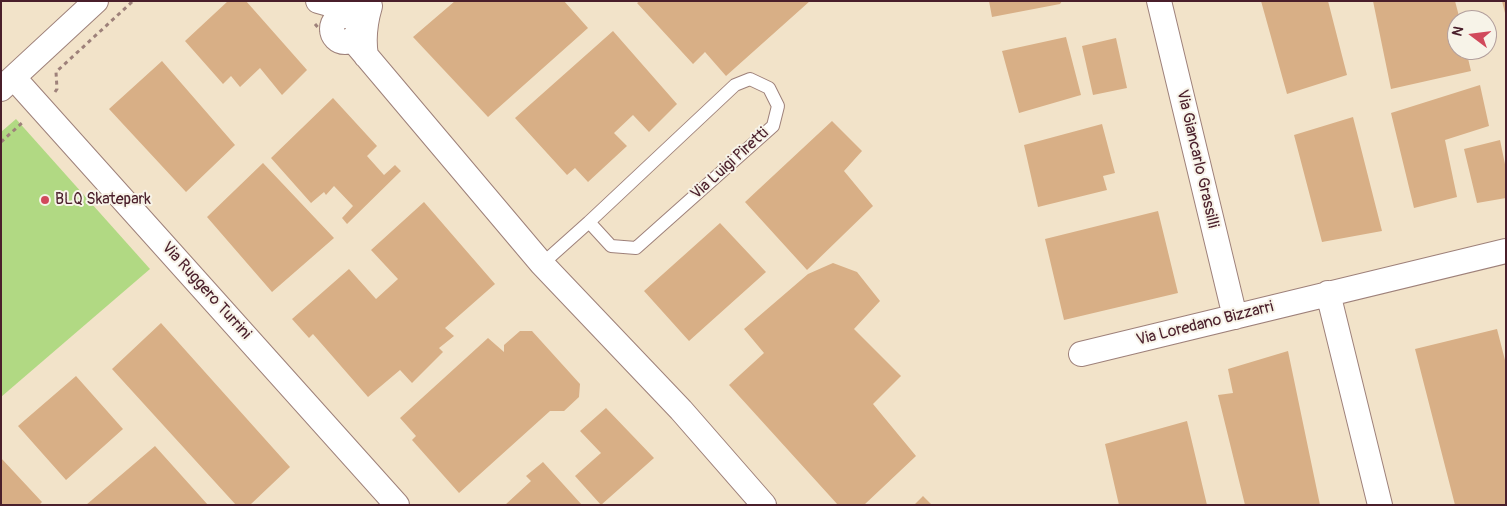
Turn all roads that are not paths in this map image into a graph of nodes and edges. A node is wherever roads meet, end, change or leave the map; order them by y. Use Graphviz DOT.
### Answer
graph roads {
  1 [pos="96,1"];
  2 [pos="317,1"];
  3 [pos="1159,1"];
  4 [pos="359,24"];
  5 [pos="8,84"];
  6 [pos="589,222"];
  7 [pos="1506,251"];
  8 [pos="542,264"];
  9 [pos="1328,293"];
  10 [pos="1235,317"];
  11 [pos="1081,354"];
  12 [pos="397,505"];
  13 [pos="764,505"];
  14 [pos="1380,505"];
  1 -- 5 [label="street"];
  2 -- 4 [label="street"];
  2 -- 4 [label="street"];
  3 -- 10 [label="street, Via Giancarlo Grassilli"];
  4 -- 8 [label="street"];
  5 -- 12 [label="street, Via Ruggero Turrini"];
  6 -- 6 [label="lane, Via Luigi Piretti"];
  6 -- 8 [label="lane, Via Luigi Piretti"];
  7 -- 9 [label="street, Via Loredano Bizzarri"];
  8 -- 13 [label="street"];
  9 -- 10 [label="street, Via Loredano Bizzarri"];
  9 -- 14 [label="street"];
  10 -- 11 [label="street, Via Loredano Bizzarri"];
}
